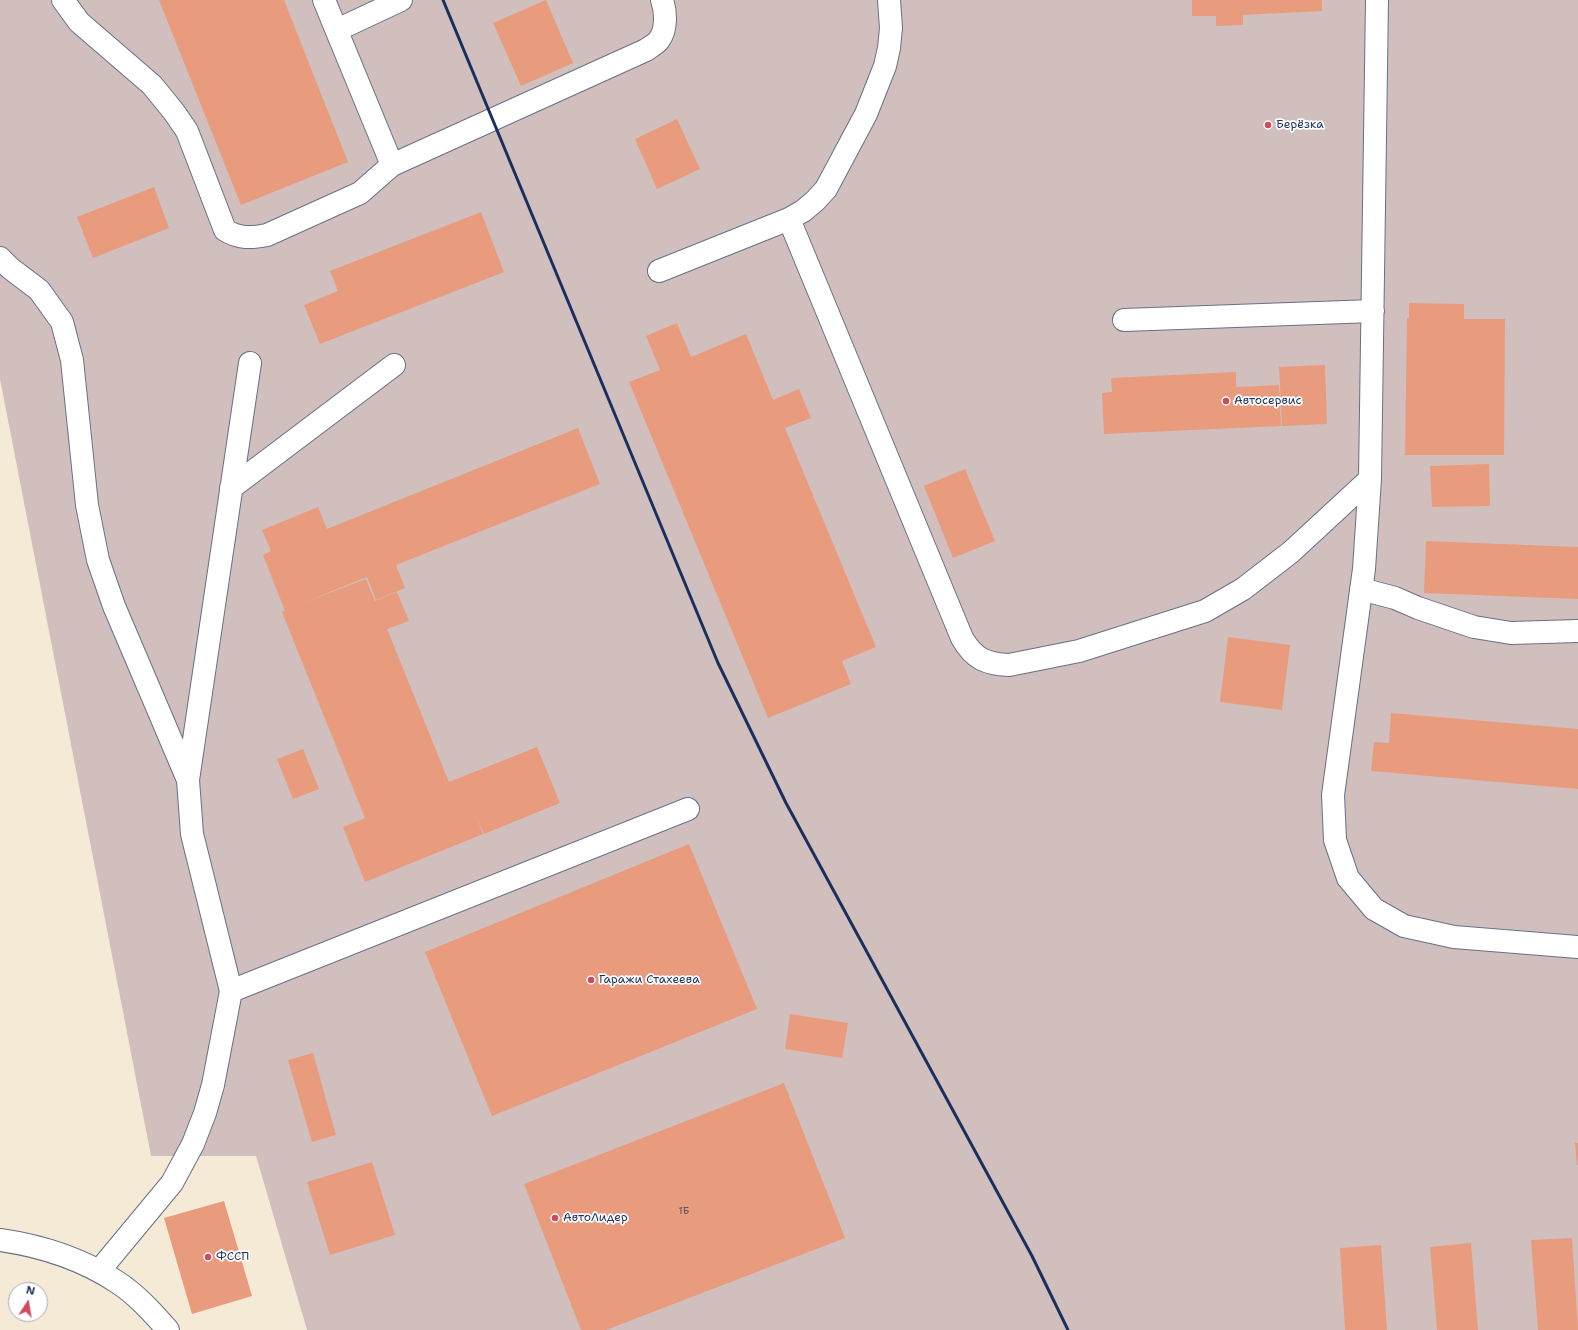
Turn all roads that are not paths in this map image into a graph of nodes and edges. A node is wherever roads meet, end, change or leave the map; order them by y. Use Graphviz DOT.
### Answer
graph roads {
  1 [pos="63,0"];
  2 [pos="324,0"];
  3 [pos="401,0"];
  4 [pos="662,0"];
  5 [pos="889,0"];
  6 [pos="1377,0"];
  7 [pos="336,30"];
  8 [pos="392,164"];
  9 [pos="789,219"];
  10 [pos="0,258"];
  11 [pos="659,271"];
  12 [pos="1373,311"];
  13 [pos="1124,320"];
  14 [pos="250,363"];
  15 [pos="394,365"];
  16 [pos="1370,479"];
  17 [pos="231,488"];
  18 [pos="1361,589"];
  19 [pos="1578,631"];
  20 [pos="188,780"];
  21 [pos="688,809"];
  22 [pos="1578,947"];
  23 [pos="231,991"];
  24 [pos="0,1240"];
  25 [pos="99,1271"];
  26 [pos="168,1330"];
  1 -- 8 [label="street"];
  2 -- 7 [label="street"];
  3 -- 7 [label="street"];
  4 -- 8 [label="street"];
  5 -- 9 [label="street"];
  6 -- 12 [label="street"];
  7 -- 8 [label="street"];
  9 -- 11 [label="street"];
  9 -- 16 [label="street"];
  10 -- 20 [label="street"];
  12 -- 13 [label="street"];
  12 -- 16 [label="street"];
  14 -- 17 [label="street"];
  15 -- 17 [label="street"];
  16 -- 18 [label="street"];
  17 -- 20 [label="street"];
  18 -- 19 [label="street"];
  18 -- 22 [label="street"];
  20 -- 23 [label="street"];
  21 -- 23 [label="street"];
  23 -- 25 [label="street"];
  24 -- 25 [label="street"];
  25 -- 26 [label="street"];
}
